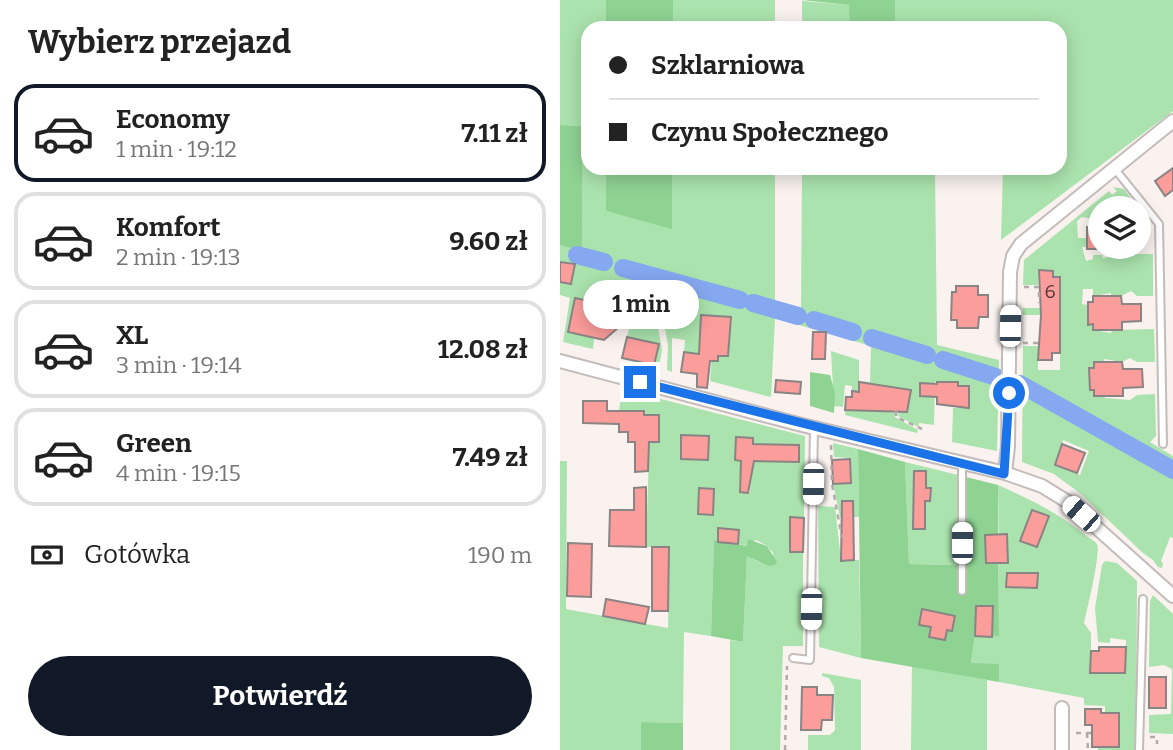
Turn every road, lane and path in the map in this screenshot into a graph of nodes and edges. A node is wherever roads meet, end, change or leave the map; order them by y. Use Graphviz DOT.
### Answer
graph roads {
  1 [pos="1173,121"];
  2 [pos="1115,169"];
  3 [pos="1023,287"];
  4 [pos="1039,303"];
  5 [pos="1023,343"];
  6 [pos="1040,343"];
  7 [pos="560,361"];
  8 [pos="896,411"];
  9 [pos="922,429"];
  10 [pos="814,431"];
  11 [pos="1163,444"];
  12 [pos="962,463"];
  13 [pos="1004,474"];
  14 [pos="842,538"];
  15 [pos="962,591"];
  16 [pos="1173,596"];
  17 [pos="1143,599"];
  18 [pos="793,658"];
  19 [pos="1062,708"];
  20 [pos="1072,733"];
  21 [pos="785,750"];
  22 [pos="1062,750"];
  23 [pos="1088,750"];
  24 [pos="1139,750"];
  1 -- 2 [label="street"];
  2 -- 11 [label="lane"];
  2 -- 13 [label="street"];
  3 -- 4 [label="path"];
  5 -- 6 [label="path"];
  7 -- 10 [label="street"];
  8 -- 9 [label="path"];
  10 -- 12 [label="street"];
  10 -- 14 [label="path"];
  10 -- 18 [label="lane"];
  12 -- 13 [label="street"];
  12 -- 15 [label="lane"];
  13 -- 16 [label="street"];
  17 -- 24 [label="lane"];
  18 -- 21 [label="path"];
  19 -- 22 [label="street"];
  20 -- 23 [label="path"];
}
